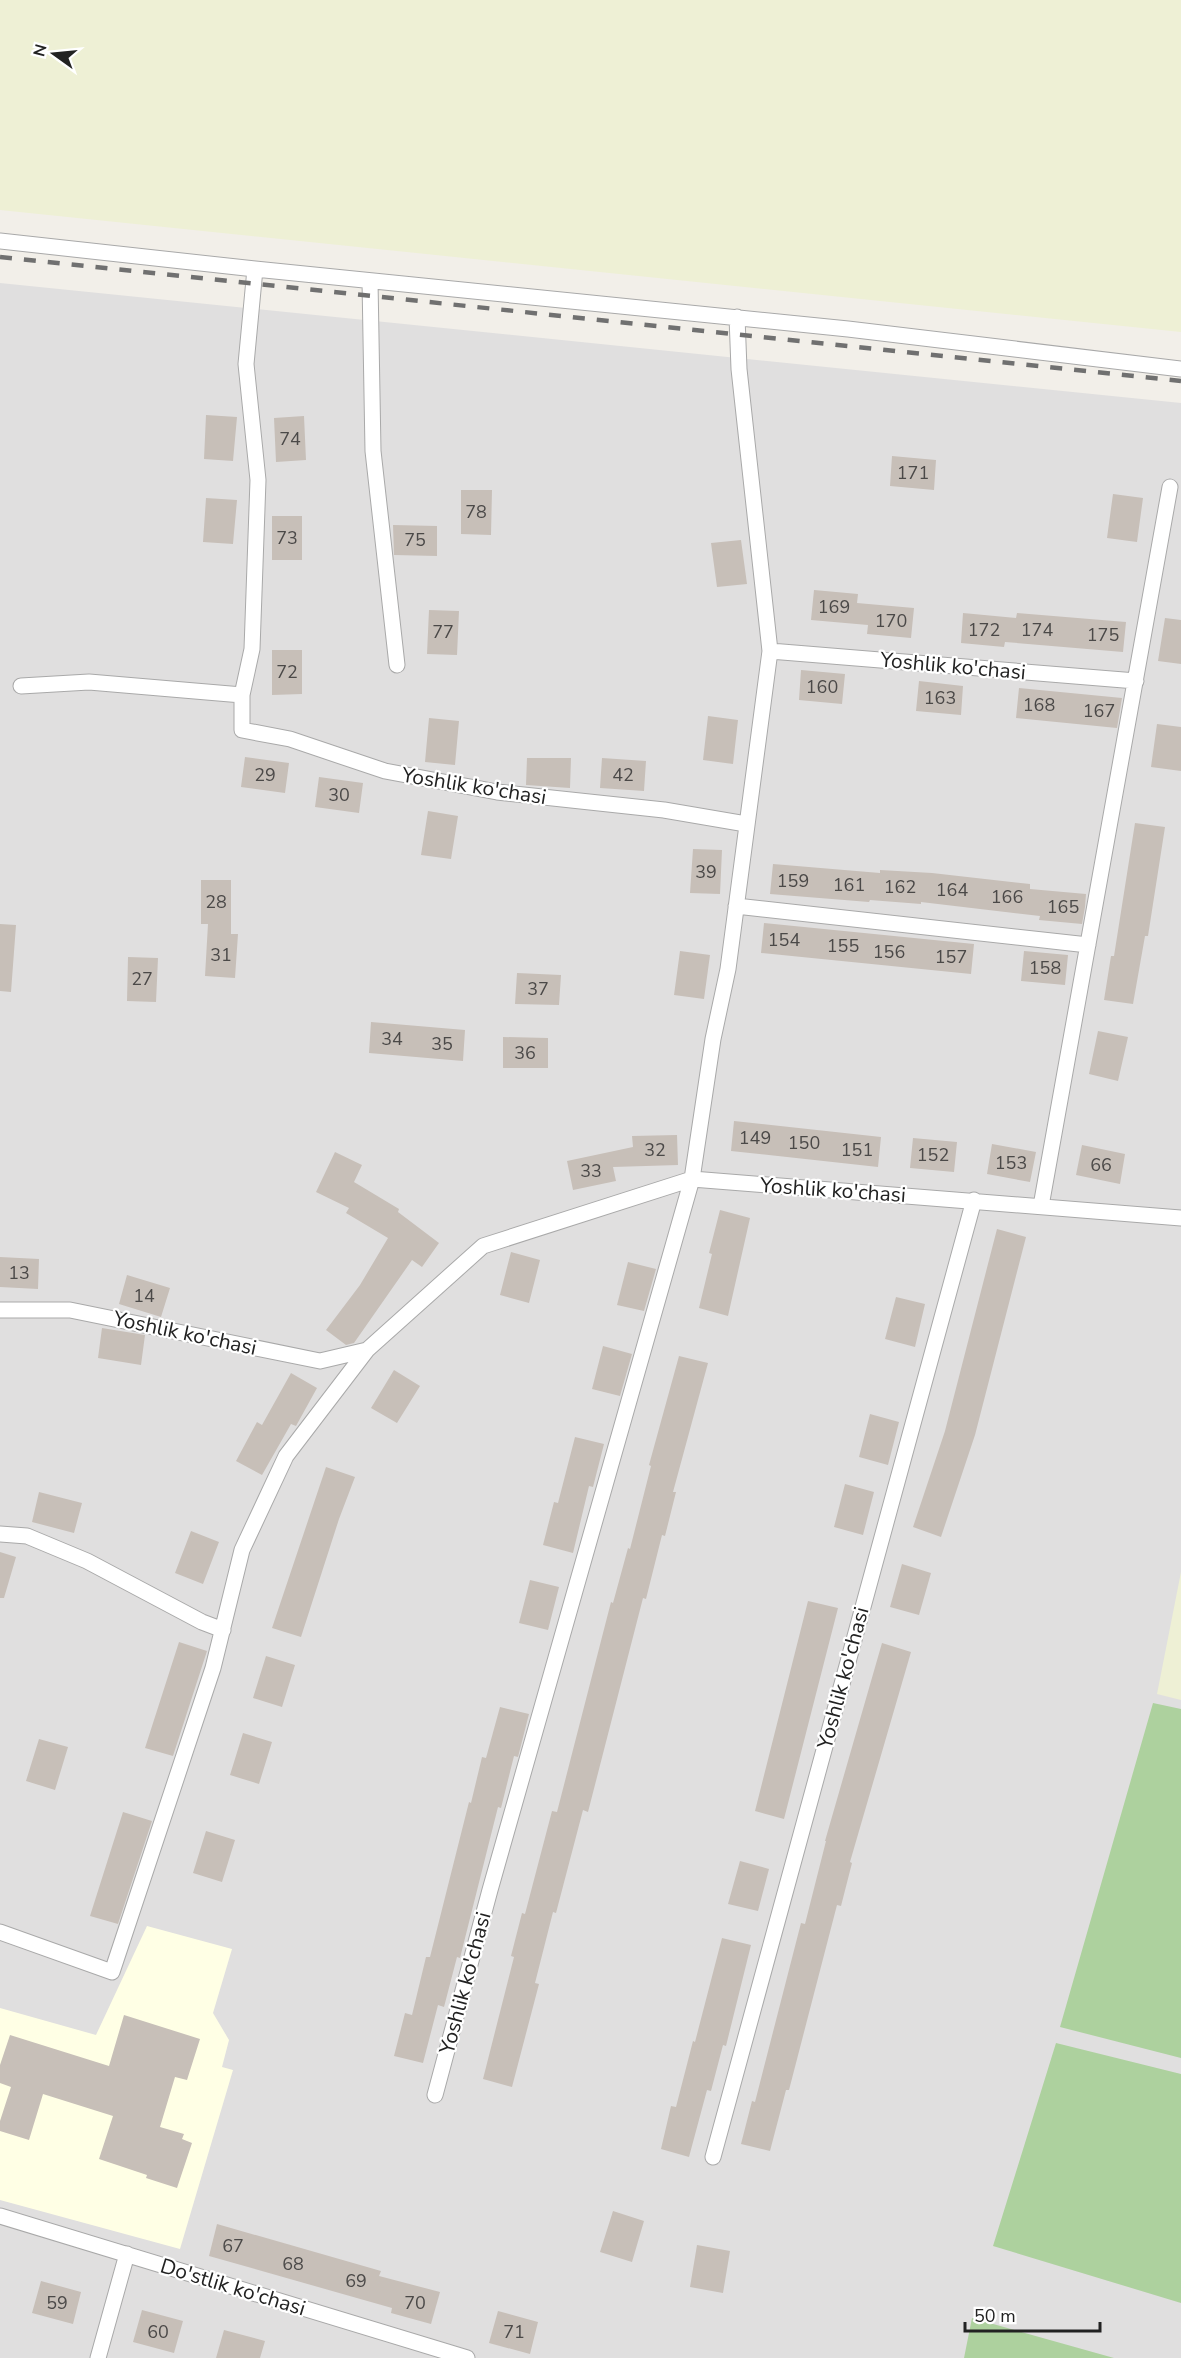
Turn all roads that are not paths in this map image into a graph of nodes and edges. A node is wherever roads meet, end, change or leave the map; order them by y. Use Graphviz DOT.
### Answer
graph roads {
  1 [pos="0,241"];
  2 [pos="255,269"];
  3 [pos="370,281"];
  4 [pos="736,317"];
  5 [pos="1181,369"];
  6 [pos="1170,487"];
  7 [pos="770,651"];
  8 [pos="397,665"];
  9 [pos="1136,681"];
  10 [pos="21,686"];
  11 [pos="242,694"];
  12 [pos="747,824"];
  13 [pos="736,906"];
  14 [pos="1088,945"];
  15 [pos="692,1179"];
  16 [pos="974,1200"];
  17 [pos="1041,1206"];
  18 [pos="1181,1218"];
  19 [pos="0,1310"];
  20 [pos="367,1350"];
  21 [pos="0,1533"];
  22 [pos="223,1630"];
  23 [pos="0,1932"];
  24 [pos="435,2095"];
  25 [pos="713,2157"];
  26 [pos="0,2216"];
  27 [pos="127,2254"];
  28 [pos="98,2358"];
  29 [pos="466,2358"];
  1 -- 2 [label="street"];
  2 -- 3 [label="street"];
  2 -- 11 [label="street, Yoshlik ko'chasi"];
  3 -- 4 [label="street"];
  3 -- 8 [label="street"];
  4 -- 5 [label="street"];
  4 -- 7 [label="street, Yoshlik ko'chasi"];
  6 -- 9 [label="street"];
  7 -- 9 [label="street, Yoshlik ko'chasi"];
  7 -- 12 [label="street, Yoshlik ko'chasi"];
  9 -- 14 [label="street"];
  10 -- 11 [label="street"];
  11 -- 12 [label="street, Yoshlik ko'chasi"];
  12 -- 13 [label="street, Yoshlik ko'chasi"];
  13 -- 14 [label="street"];
  13 -- 15 [label="street, Yoshlik ko'chasi"];
  14 -- 17 [label="street"];
  15 -- 16 [label="street, Yoshlik ko'chasi"];
  15 -- 20 [label="street, Yoshlik ko'chasi"];
  15 -- 24 [label="street, Yoshlik ko'chasi"];
  16 -- 17 [label="street, Yoshlik ko'chasi"];
  16 -- 25 [label="street, Yoshlik ko'chasi"];
  17 -- 18 [label="street, Yoshlik ko'chasi"];
  19 -- 20 [label="street, Yoshlik ko'chasi"];
  20 -- 22 [label="street, Yoshlik ko'chasi"];
  21 -- 22 [label="street"];
  22 -- 23 [label="street, Yoshlik ko'chasi"];
  26 -- 27 [label="street, Do'stlik ko'chasi"];
  27 -- 28 [label="street"];
  27 -- 29 [label="street, Do'stlik ko'chasi"];
}
